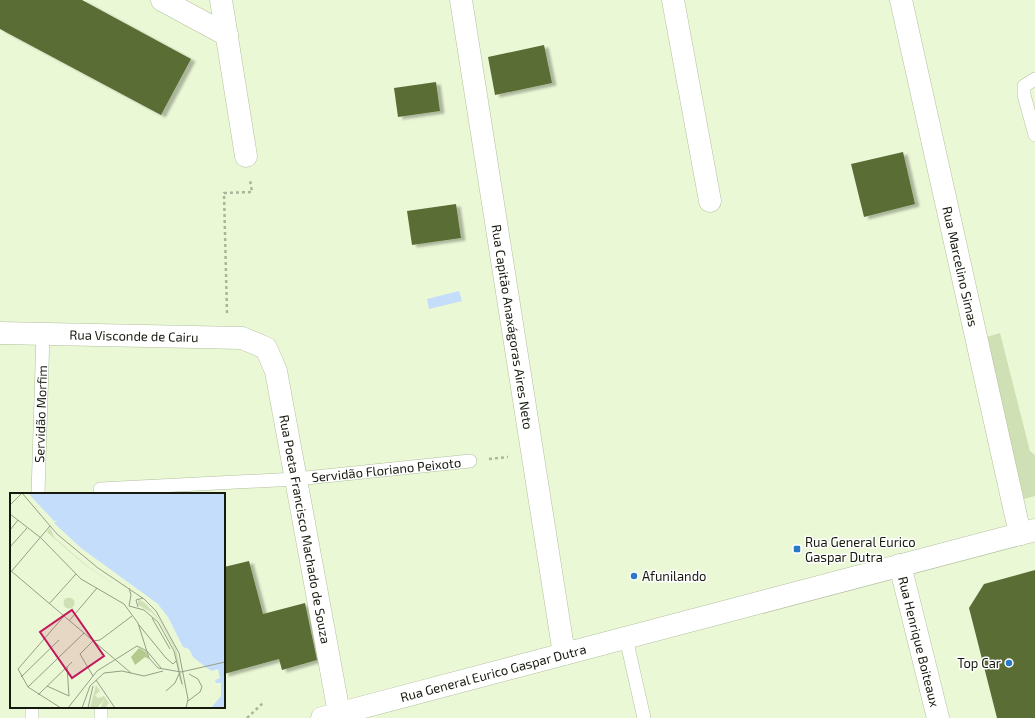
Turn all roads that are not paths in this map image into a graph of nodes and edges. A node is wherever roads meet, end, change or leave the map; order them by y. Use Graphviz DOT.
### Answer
graph roads {
  1 [pos="162,0"];
  2 [pos="222,0"];
  3 [pos="461,0"];
  4 [pos="673,0"];
  5 [pos="901,0"];
  6 [pos="227,35"];
  7 [pos="1035,79"];
  8 [pos="1035,135"];
  9 [pos="246,156"];
  10 [pos="710,201"];
  11 [pos="0,333"];
  12 [pos="43,334"];
  13 [pos="266,348"];
  14 [pos="470,461"];
  15 [pos="296,479"];
  16 [pos="38,493"];
  17 [pos="100,493"];
  18 [pos="1028,532"];
  19 [pos="900,565"];
  20 [pos="626,638"];
  21 [pos="564,654"];
  22 [pos="330,716"];
  23 [pos="644,718"];
  24 [pos="938,718"];
  1 -- 6 [label="street"];
  2 -- 6 [label="street"];
  3 -- 21 [label="street, Rua Capitão Anaxágoras Aires Neto"];
  4 -- 10 [label="street"];
  5 -- 18 [label="street, Rua Marcelino Simas"];
  6 -- 9 [label="street"];
  7 -- 8 [label="lane"];
  11 -- 12 [label="street, Rua Visconde de Cairu"];
  12 -- 13 [label="street, Rua Visconde de Cairu"];
  12 -- 16 [label="lane, Servidão Morfim"];
  13 -- 15 [label="street, Rua Poeta Francisco Machado de Souza"];
  14 -- 15 [label="lane, Servidão Floriano Peixoto"];
  15 -- 17 [label="lane, Servidão Floriano Peixoto"];
  15 -- 22 [label="street, Rua Poeta Francisco Machado de Souza"];
  18 -- 19 [label="street, Rua General Eurico Gaspar Dutra"];
  19 -- 20 [label="street, Rua General Eurico Gaspar Dutra"];
  19 -- 24 [label="street, Rua Henrique Boiteaux"];
  20 -- 21 [label="street, Rua General Eurico Gaspar Dutra"];
  20 -- 23 [label="lane"];
  21 -- 22 [label="street, Rua General Eurico Gaspar Dutra"];
}
